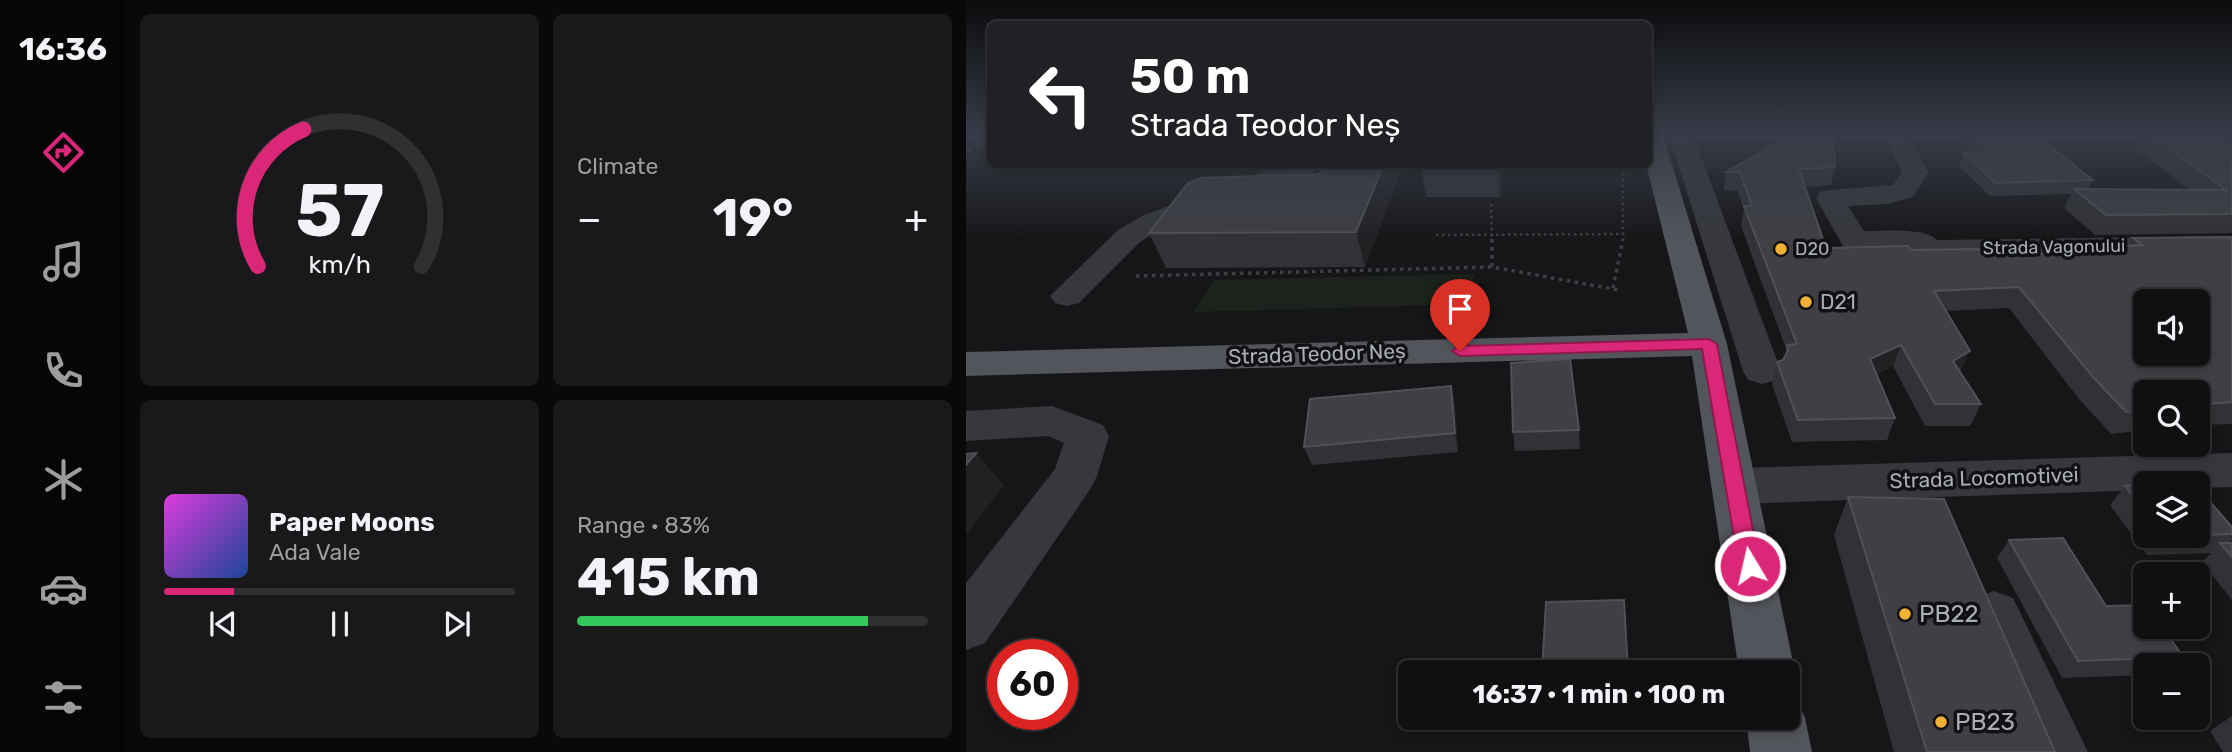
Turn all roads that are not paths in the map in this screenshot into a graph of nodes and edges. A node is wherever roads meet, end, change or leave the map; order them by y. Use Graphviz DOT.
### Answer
graph roads {
  1 [pos="1295,170"];
  2 [pos="1661,170"];
  3 [pos="1693,170"];
  4 [pos="1914,170"];
  5 [pos="1887,196"];
  6 [pos="1922,240"];
  7 [pos="2232,245"];
  8 [pos="1077,287"];
  9 [pos="1709,344"];
  10 [pos="966,364"];
  11 [pos="1762,371"];
  12 [pos="966,426"];
  13 [pos="2232,470"];
  14 [pos="1932,480"];
  15 [pos="1736,486"];
  16 [pos="1955,529"];
  17 [pos="1977,579"];
  18 [pos="966,625"];
  19 [pos="1766,660"];
  20 [pos="1777,730"];
  21 [pos="1781,752"];
  22 [pos="2057,752"];
  1 -- 8 [label="street"];
  2 -- 9 [label="main road"];
  3 -- 11 [label="street"];
  4 -- 5 [label="street"];
  5 -- 6 [label="street"];
  5 -- 6 [label="street, Strada Vagonului"];
  6 -- 7 [label="street, Strada Vagonului"];
  9 -- 10 [label="main road, Strada Teodor Neș"];
  9 -- 15 [label="main road"];
  12 -- 18 [label="street"];
  13 -- 14 [label="street, Strada Locomotivei"];
  14 -- 15 [label="street, Strada Locomotivei"];
  14 -- 16 [label="street"];
  15 -- 19 [label="main road"];
  17 -- 22 [label="street"];
  20 -- 21 [label="main road"];
}
